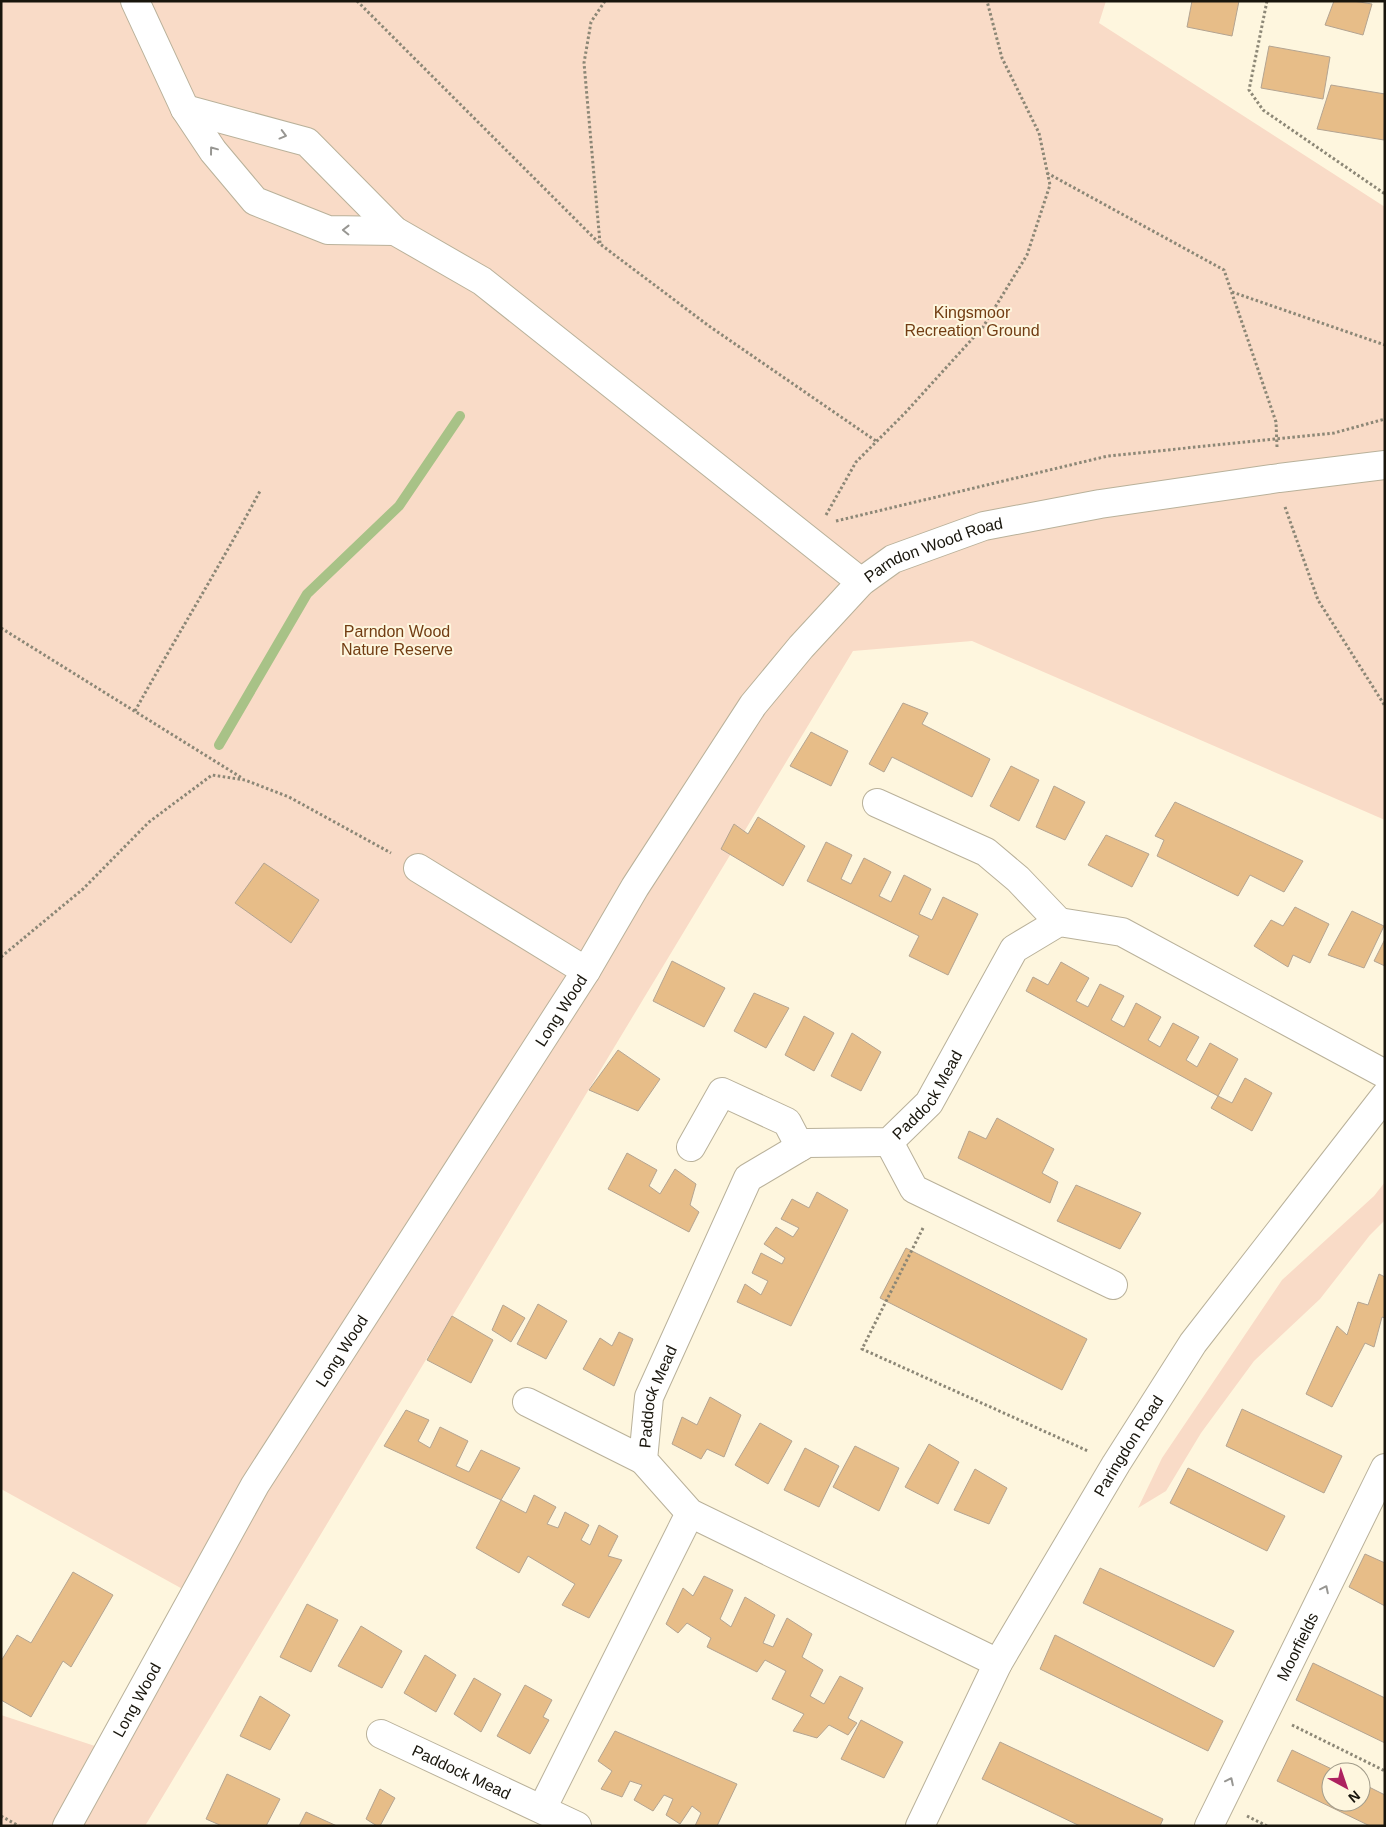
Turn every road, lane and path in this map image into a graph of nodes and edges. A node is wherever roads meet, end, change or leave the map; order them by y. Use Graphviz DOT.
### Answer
graph roads {
  1 [pos="135,1"];
  2 [pos="357,1"];
  3 [pos="605,1"];
  4 [pos="987,1"];
  5 [pos="1267,1"];
  6 [pos="185,109"];
  7 [pos="1047,173"];
  8 [pos="1385,194"];
  9 [pos="395,231"];
  10 [pos="600,244"];
  11 [pos="1232,292"];
  12 [pos="1385,345"];
  13 [pos="1385,418"];
  14 [pos="1277,438"];
  15 [pos="876,442"];
  16 [pos="1385,465"];
  17 [pos="1279,478"];
  18 [pos="260,491"];
  19 [pos="821,524"];
  20 [pos="795,530"];
  21 [pos="861,582"];
  22 [pos="1,628"];
  23 [pos="1385,706"];
  24 [pos="135,711"];
  25 [pos="245,780"];
  26 [pos="877,803"];
  27 [pos="418,868"];
  28 [pos="635,887"];
  29 [pos="1059,922"];
  30 [pos="1,957"];
  31 [pos="586,972"];
  32 [pos="1385,1074"];
  33 [pos="1385,1096"];
  34 [pos="889,1142"];
  35 [pos="691,1147"];
  36 [pos="800,1147"];
  37 [pos="936,1200"];
  38 [pos="1113,1285"];
  39 [pos="527,1402"];
  40 [pos="1086,1450"];
  41 [pos="643,1460"];
  42 [pos="1385,1468"];
  43 [pos="690,1513"];
  44 [pos="998,1663"];
  45 [pos="1264,1711"];
  46 [pos="381,1734"];
  47 [pos="1385,1771"];
  48 [pos="542,1809"];
  49 [pos="1,1816"];
  50 [pos="19,1826"];
  51 [pos="67,1826"];
  52 [pos="577,1826"];
  53 [pos="920,1826"];
  54 [pos="1209,1826"];
  1 -- 6 [label="street"];
  2 -- 10 [label="path"];
  3 -- 10 [label="path"];
  4 -- 7 [label="path"];
  5 -- 8 [label="path"];
  6 -- 9 [label="street, one-way"];
  9 -- 6 [label="street, one-way"];
  7 -- 11 [label="path"];
  7 -- 15 [label="path"];
  9 -- 20 [label="street"];
  10 -- 15 [label="path"];
  11 -- 12 [label="path"];
  11 -- 14 [label="path"];
  13 -- 14 [label="path"];
  14 -- 17 [label="path"];
  14 -- 19 [label="path"];
  15 -- 19 [label="path"];
  16 -- 17 [label="street, Parndon Wood Road"];
  17 -- 21 [label="street, Parndon Wood Road"];
  17 -- 23 [label="path"];
  18 -- 24 [label="path"];
  19 -- 20 [label="path"];
  20 -- 21 [label="street"];
  21 -- 28 [label="street, Parndon Wood Road"];
  22 -- 24 [label="path"];
  24 -- 25 [label="path"];
  25 -- 27 [label="path"];
  25 -- 30 [label="path"];
  26 -- 29 [label="street"];
  27 -- 31 [label="street"];
  28 -- 31 [label="street, Long Wood"];
  29 -- 32 [label="street"];
  29 -- 34 [label="street, Paddock Mead"];
  31 -- 51 [label="street, Long Wood"];
  33 -- 44 [label="street, Paringdon Road"];
  34 -- 36 [label="street, Paddock Mead"];
  34 -- 37 [label="street"];
  35 -- 36 [label="street"];
  36 -- 41 [label="street, Paddock Mead"];
  37 -- 38 [label="street"];
  37 -- 40 [label="path"];
  39 -- 41 [label="street"];
  41 -- 43 [label="street, Paddock Mead"];
  45 -- 42 [label="street, Moorfields, one-way"];
  43 -- 44 [label="street, Paddock Mead"];
  43 -- 48 [label="street"];
  44 -- 53 [label="street, Paringdon Road"];
  45 -- 47 [label="path"];
  54 -- 45 [label="street, Moorfields, one-way"];
  46 -- 48 [label="street, Paddock Mead"];
  48 -- 52 [label="street, Paddock Mead"];
  49 -- 50 [label="path"];
}
